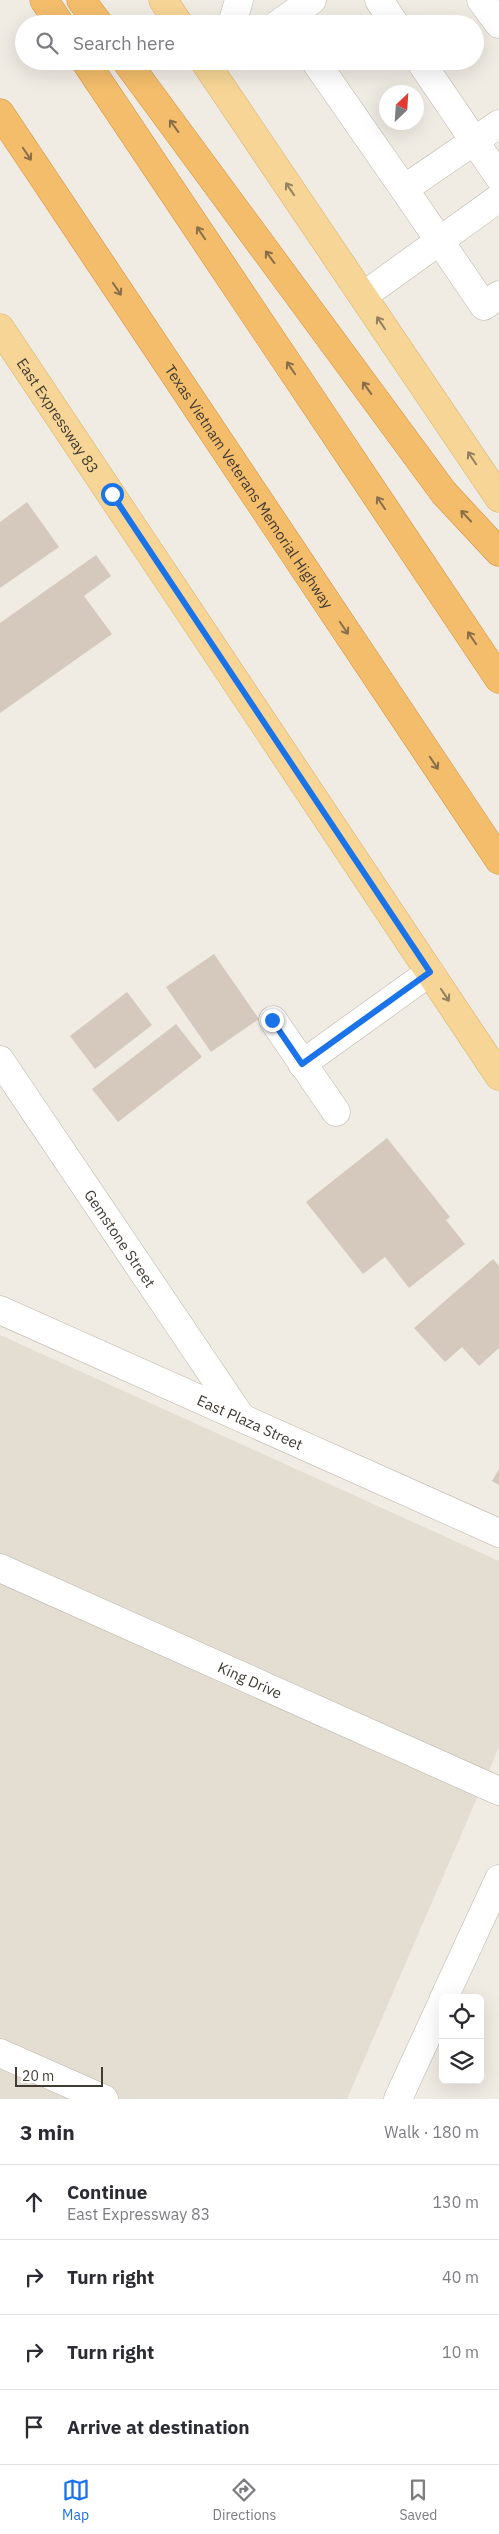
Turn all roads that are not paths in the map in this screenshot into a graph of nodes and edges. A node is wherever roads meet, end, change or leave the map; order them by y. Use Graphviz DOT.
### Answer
graph roads {
  1 [pos="44,0"];
  2 [pos="81,0"];
  3 [pos="163,0"];
  4 [pos="238,0"];
  5 [pos="312,0"];
  6 [pos="378,0"];
  7 [pos="481,0"];
  8 [pos="54,15"];
  9 [pos="92,15"];
  10 [pos="173,15"];
  11 [pos="234,15"];
  12 [pos="293,15"];
  13 [pos="389,15"];
  14 [pos="499,24"];
  15 [pos="91,70"];
  16 [pos="133,70"];
  17 [pos="210,70"];
  18 [pos="322,70"];
  19 [pos="426,70"];
  20 [pos="0,113"];
  21 [pos="499,124"];
  22 [pos="475,141"];
  23 [pos="499,177"];
  24 [pos="404,190"];
  25 [pos="499,198"];
  26 [pos="439,241"];
  27 [pos="499,295"];
  28 [pos="363,296"];
  29 [pos="0,328"];
  30 [pos="499,498"];
  31 [pos="499,552"];
  32 [pos="499,679"];
  33 [pos="499,860"];
  34 [pos="430,972"];
  35 [pos="272,1020"];
  36 [pos="0,1060"];
  37 [pos="302,1064"];
  38 [pos="499,1076"];
  39 [pos="336,1112"];
  40 [pos="0,1310"];
  41 [pos="241,1418"];
  42 [pos="499,1533"];
  43 [pos="0,1568"];
  44 [pos="499,1791"];
  45 [pos="499,1879"];
  46 [pos="445,1994"];
  47 [pos="439,2008"];
  48 [pos="0,2053"];
  49 [pos="104,2099"];
  50 [pos="398,2099"];
  1 -- 8 [label="highway"];
  2 -- 9 [label="highway"];
  3 -- 10 [label="main road"];
  4 -- 11 [label="street"];
  5 -- 12 [label="street"];
  6 -- 13 [label="street"];
  7 -- 14 [label="street"];
  32 -- 15 [label="highway, one-way"];
  31 -- 16 [label="highway, one-way"];
  28 -- 17 [label="main road, one-way"];
  18 -- 24 [label="street"];
  19 -- 22 [label="street"];
  20 -- 33 [label="highway, Texas Vietnam Veterans Memorial Highway, one-way"];
  21 -- 22 [label="street"];
  22 -- 23 [label="street"];
  22 -- 24 [label="street"];
  24 -- 26 [label="street"];
  25 -- 26 [label="street"];
  26 -- 27 [label="street"];
  26 -- 28 [label="street"];
  30 -- 28 [label="main road, one-way"];
  29 -- 34 [label="main road, East Expressway 83"];
  34 -- 37 [label="street"];
  34 -- 38 [label="main road, East Expressway 83, one-way"];
  35 -- 37 [label="street"];
  36 -- 41 [label="street, Gemstone Street"];
  37 -- 39 [label="street"];
  40 -- 41 [label="street, East Plaza Street"];
  41 -- 42 [label="street, East Plaza Street"];
  43 -- 44 [label="street, King Drive"];
  45 -- 46 [label="street"];
  47 -- 50 [label="street"];
  48 -- 49 [label="street"];
}
